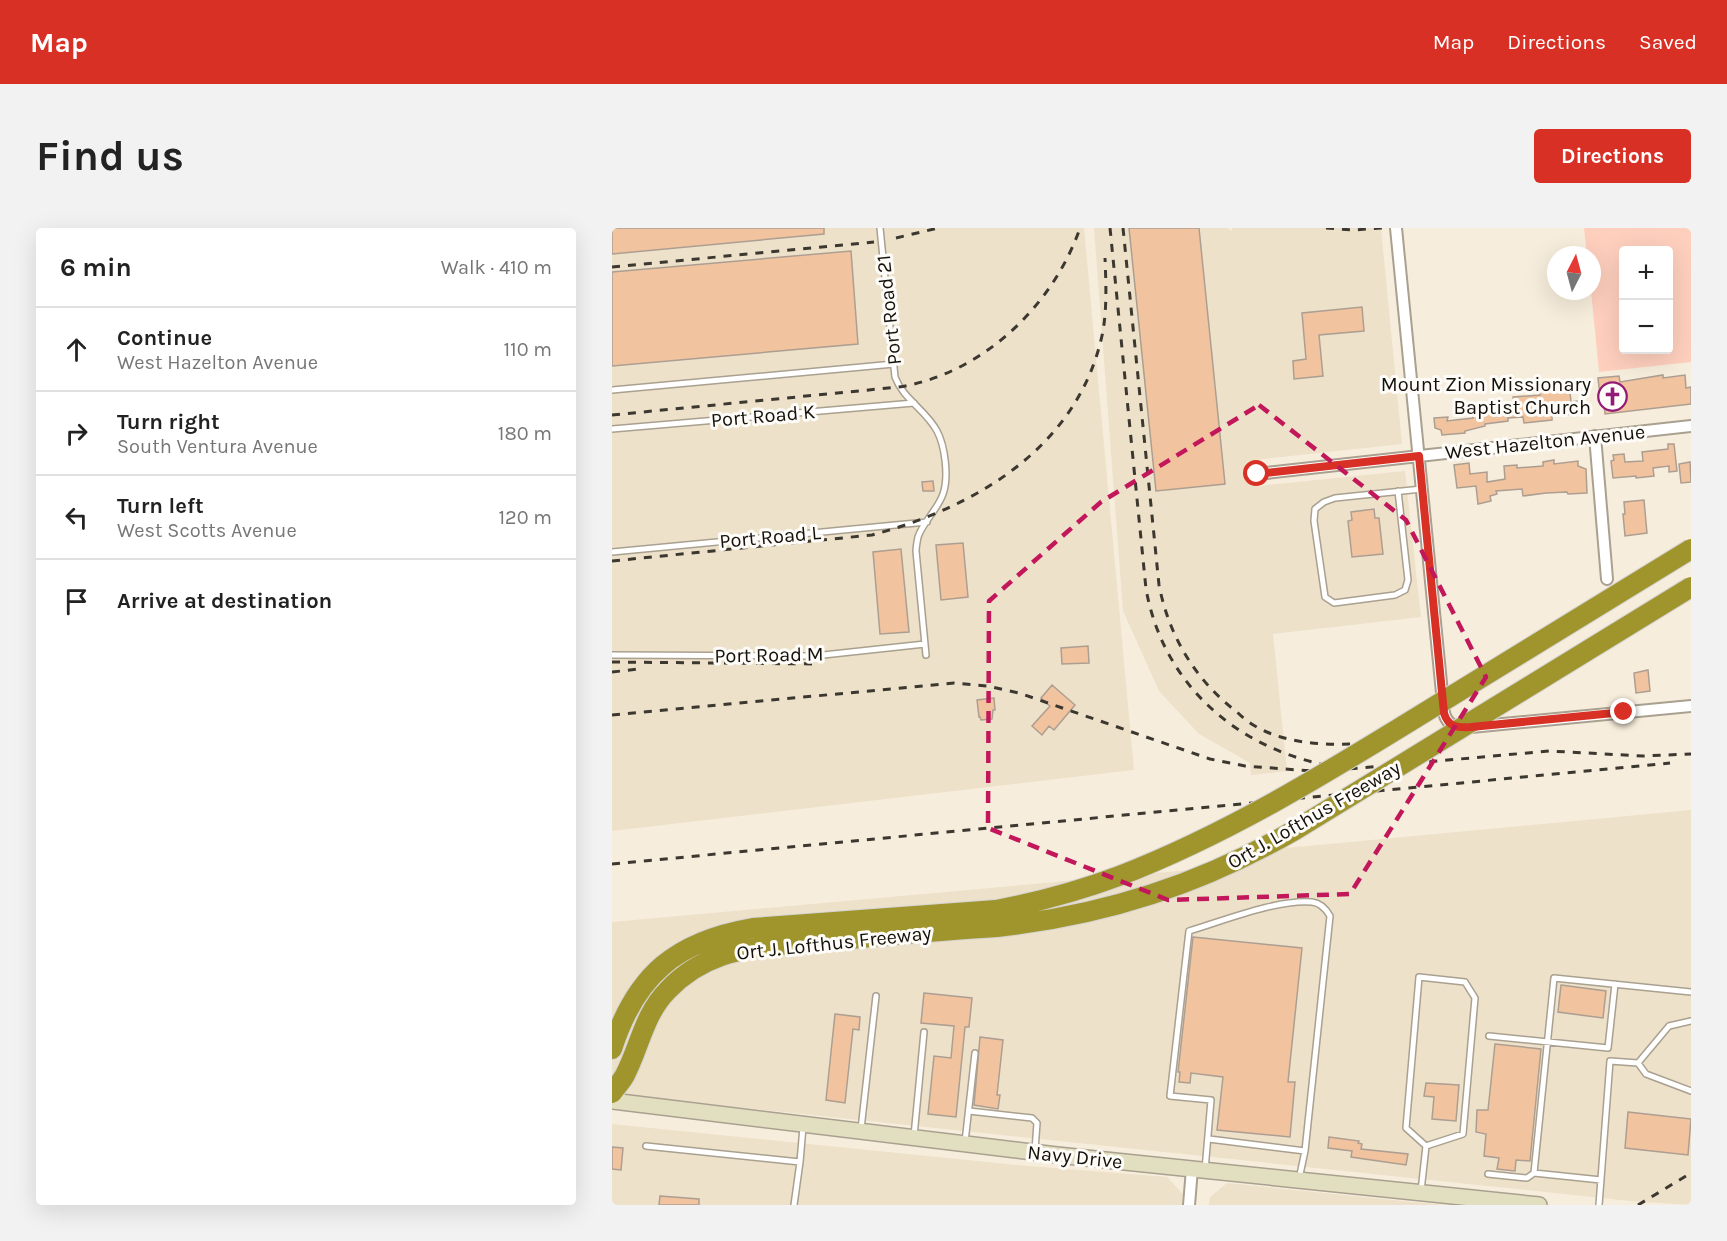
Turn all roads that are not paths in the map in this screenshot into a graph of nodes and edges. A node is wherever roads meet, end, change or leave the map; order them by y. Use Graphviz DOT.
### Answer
graph roads {
  1 [pos="880,228"];
  2 [pos="1396,228"];
  3 [pos="894,364"];
  4 [pos="612,390"];
  5 [pos="914,403"];
  6 [pos="1691,426"];
  7 [pos="612,429"];
  8 [pos="1595,436"];
  9 [pos="1419,456"];
  10 [pos="1257,474"];
  11 [pos="1422,489"];
  12 [pos="1398,492"];
  13 [pos="927,522"];
  14 [pos="1691,549"];
  15 [pos="612,552"];
  16 [pos="1607,579"];
  17 [pos="1691,587"];
  18 [pos="925,644"];
  19 [pos="612,655"];
  20 [pos="927,655"];
  21 [pos="1691,706"];
  22 [pos="997,918"];
  23 [pos="1615,984"];
  24 [pos="1691,992"];
  25 [pos="876,996"];
  26 [pos="1691,1021"];
  27 [pos="924,1032"];
  28 [pos="1489,1036"];
  29 [pos="1547,1042"];
  30 [pos="612,1049"];
  31 [pos="975,1053"];
  32 [pos="1638,1063"];
  33 [pos="1691,1091"];
  34 [pos="612,1093"];
  35 [pos="612,1101"];
  36 [pos="969,1112"];
  37 [pos="803,1123"];
  38 [pos="861,1131"];
  39 [pos="913,1137"];
  40 [pos="1209,1139"];
  41 [pos="965,1144"];
  42 [pos="646,1146"];
  43 [pos="1426,1146"];
  44 [pos="1305,1151"];
  45 [pos="1034,1152"];
  46 [pos="800,1162"];
  47 [pos="1199,1170"];
  48 [pos="1534,1173"];
  49 [pos="1488,1174"];
  50 [pos="1299,1180"];
  51 [pos="1601,1180"];
  52 [pos="1421,1193"];
  53 [pos="1474,1202"];
  54 [pos="1513,1204"];
  55 [pos="795,1205"];
  56 [pos="1189,1205"];
  57 [pos="1539,1205"];
  58 [pos="1599,1205"];
  1 -- 3 [label="lane, Port Road 21"];
  2 -- 9 [label="street"];
  3 -- 4 [label="lane"];
  3 -- 5 [label="lane, Port Road 21"];
  5 -- 7 [label="lane, Port Road K"];
  5 -- 13 [label="lane, Port Road 21"];
  6 -- 8 [label="street, West Hazelton Avenue"];
  8 -- 9 [label="street, West Hazelton Avenue"];
  8 -- 16 [label="street"];
  9 -- 10 [label="street, West Hazelton Avenue"];
  9 -- 11 [label="street"];
  11 -- 12 [label="lane"];
  11 -- 21 [label="street"];
  12 -- 12 [label="lane"];
  13 -- 15 [label="lane, Port Road L"];
  13 -- 18 [label="lane, Port Road 21"];
  14 -- 22 [label="highway, Ort J. Lofthus Freeway, bridge"];
  17 -- 22 [label="highway, Ort J. Lofthus Freeway, bridge"];
  18 -- 19 [label="lane, Port Road M"];
  18 -- 20 [label="lane, Port Road 21"];
  22 -- 30 [label="highway, Ort J. Lofthus Freeway"];
  22 -- 34 [label="highway, Ort J. Lofthus Freeway"];
  23 -- 24 [label="lane"];
  23 -- 29 [label="lane"];
  23 -- 29 [label="lane"];
  25 -- 38 [label="lane"];
  26 -- 32 [label="lane"];
  27 -- 39 [label="lane"];
  28 -- 29 [label="lane"];
  29 -- 48 [label="lane"];
  31 -- 36 [label="lane"];
  32 -- 33 [label="lane"];
  32 -- 51 [label="lane"];
  35 -- 37 [label="street, Navy Drive"];
  36 -- 41 [label="lane"];
  36 -- 45 [label="lane"];
  37 -- 38 [label="street, Navy Drive"];
  37 -- 46 [label="lane"];
  38 -- 39 [label="street, Navy Drive"];
  39 -- 41 [label="street, Navy Drive"];
  40 -- 44 [label="lane"];
  40 -- 44 [label="lane"];
  40 -- 47 [label="lane"];
  41 -- 45 [label="street, Navy Drive"];
  42 -- 46 [label="lane"];
  43 -- 43 [label="lane"];
  43 -- 52 [label="lane"];
  44 -- 50 [label="lane"];
  45 -- 47 [label="street, Navy Drive"];
  46 -- 55 [label="lane"];
  47 -- 50 [label="street, Navy Drive"];
  47 -- 56 [label="street"];
  48 -- 49 [label="lane"];
  48 -- 51 [label="lane"];
  50 -- 52 [label="street, Navy Drive"];
  51 -- 58 [label="lane"];
  52 -- 53 [label="street, Navy Drive"];
  53 -- 54 [label="street, Navy Drive"];
  54 -- 57 [label="street, Navy Drive"];
}
